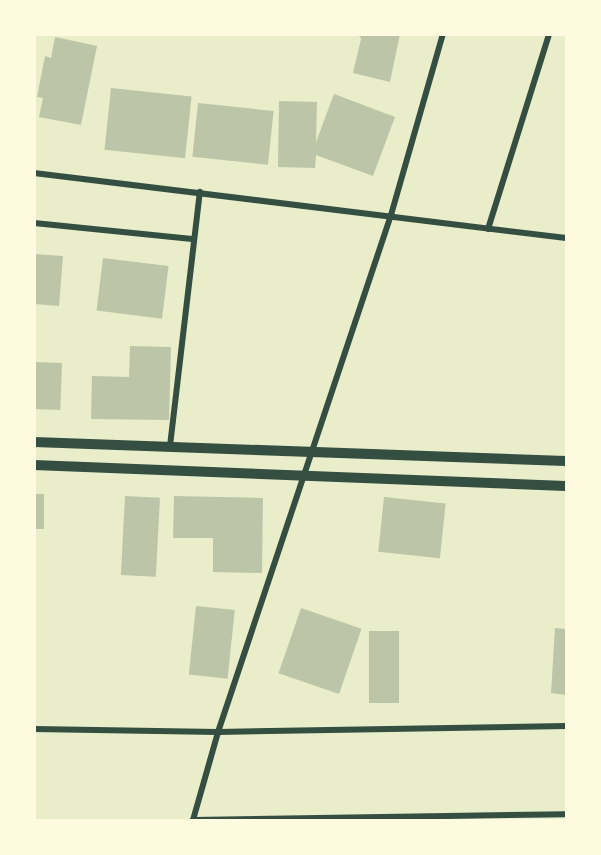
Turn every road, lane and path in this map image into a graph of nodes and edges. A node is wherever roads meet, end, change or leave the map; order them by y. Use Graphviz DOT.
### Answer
graph roads {
  1 [pos="443,34"];
  2 [pos="549,34"];
  3 [pos="34,173"];
  4 [pos="200,192"];
  5 [pos="391,215"];
  6 [pos="34,223"];
  7 [pos="488,229"];
  8 [pos="567,238"];
  9 [pos="192,239"];
  10 [pos="34,442"];
  11 [pos="170,446"];
  12 [pos="312,450"];
  13 [pos="567,461"];
  14 [pos="34,465"];
  15 [pos="304,473"];
  16 [pos="567,486"];
  17 [pos="567,726"];
  18 [pos="34,729"];
  19 [pos="218,732"];
  20 [pos="567,814"];
  21 [pos="193,820"];
  1 -- 5 [label="street"];
  2 -- 7 [label="street"];
  3 -- 4 [label="street"];
  4 -- 5 [label="street"];
  4 -- 9 [label="street"];
  5 -- 7 [label="street"];
  5 -- 12 [label="street"];
  6 -- 9 [label="street"];
  7 -- 8 [label="street"];
  9 -- 11 [label="street"];
  10 -- 11 [label="street"];
  11 -- 12 [label="street"];
  12 -- 13 [label="street"];
  12 -- 15 [label="street"];
  14 -- 15 [label="street"];
  15 -- 16 [label="street"];
  15 -- 19 [label="street"];
  17 -- 19 [label="street"];
  18 -- 19 [label="street"];
  19 -- 21 [label="street"];
  20 -- 21 [label="street"];
}
